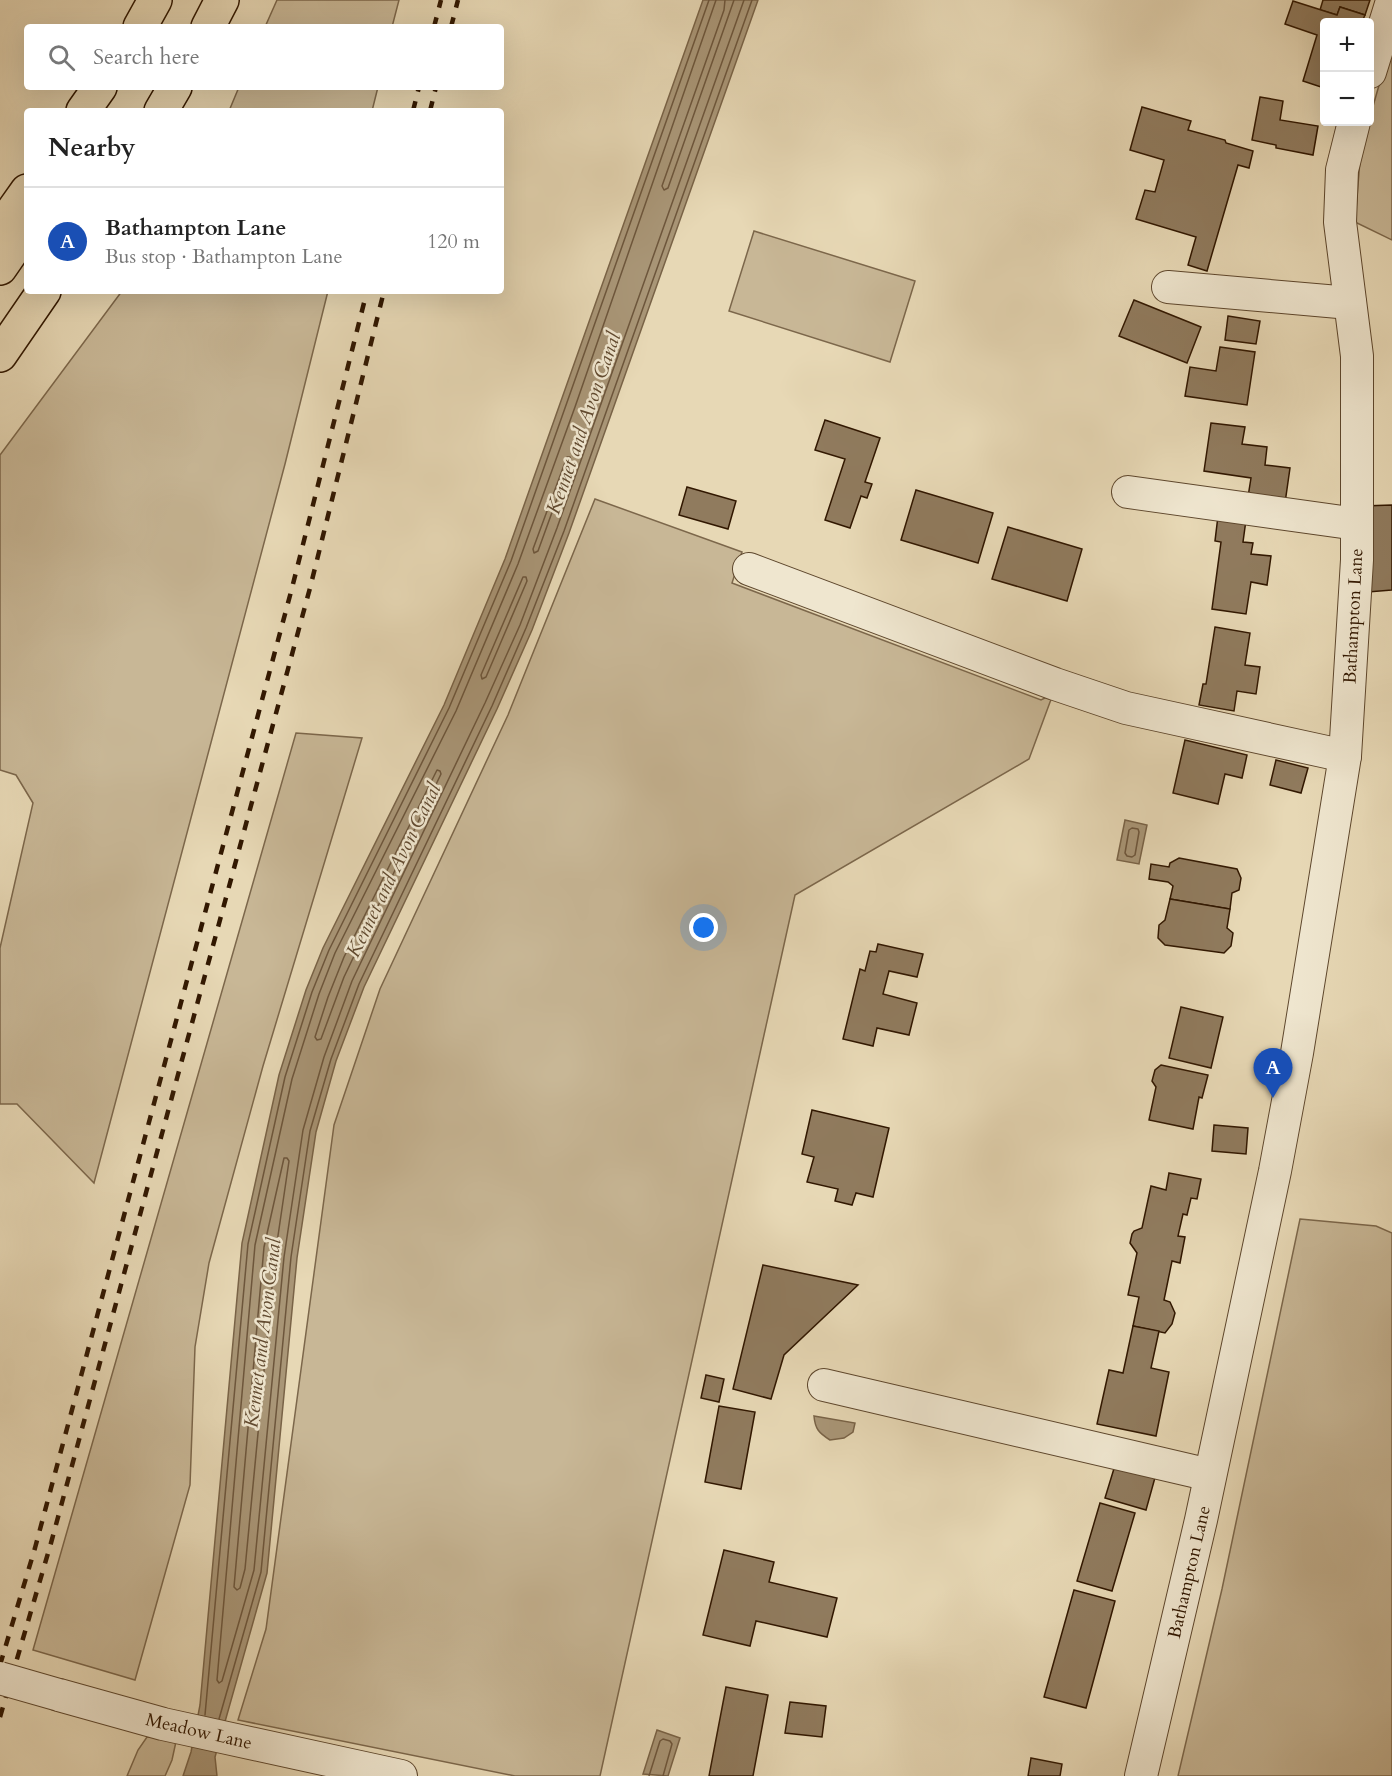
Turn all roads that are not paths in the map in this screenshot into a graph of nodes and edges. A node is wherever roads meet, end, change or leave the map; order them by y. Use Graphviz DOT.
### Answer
graph roads {
  1 [pos="155,0"];
  2 [pos="222,0"];
  3 [pos="1392,1"];
  4 [pos="142,24"];
  5 [pos="210,24"];
  6 [pos="1374,59"];
  7 [pos="98,90"];
  8 [pos="112,90"];
  9 [pos="173,90"];
  10 [pos="85,108"];
  11 [pos="103,108"];
  12 [pos="163,108"];
  13 [pos="1353,126"];
  14 [pos="24,195"];
  15 [pos="0,229"];
  16 [pos="24,233"];
  17 [pos="0,268"];
  18 [pos="1168,287"];
  19 [pos="42,294"];
  20 [pos="1350,303"];
  21 [pos="0,355"];
  22 [pos="1128,492"];
  23 [pos="1357,524"];
  24 [pos="749,569"];
  25 [pos="1345,756"];
  26 [pos="824,1385"];
  27 [pos="1210,1475"];
  28 [pos="0,1678"];
  29 [pos="401,1776"];
  30 [pos="1142,1776"];
  1 -- 4 [label="highway"];
  2 -- 5 [label="highway"];
  3 -- 6 [label="street"];
  7 -- 10 [label="highway"];
  8 -- 11 [label="highway"];
  9 -- 12 [label="highway"];
  13 -- 20 [label="street, Bathampton Lane"];
  14 -- 15 [label="highway"];
  16 -- 17 [label="highway"];
  18 -- 20 [label="street"];
  19 -- 21 [label="highway"];
  20 -- 23 [label="street, Bathampton Lane"];
  22 -- 23 [label="street"];
  23 -- 25 [label="street, Bathampton Lane"];
  24 -- 25 [label="street"];
  25 -- 27 [label="street, Bathampton Lane"];
  26 -- 27 [label="street"];
  27 -- 30 [label="street, Bathampton Lane"];
  28 -- 29 [label="street, Meadow Lane, bridge"];
}
